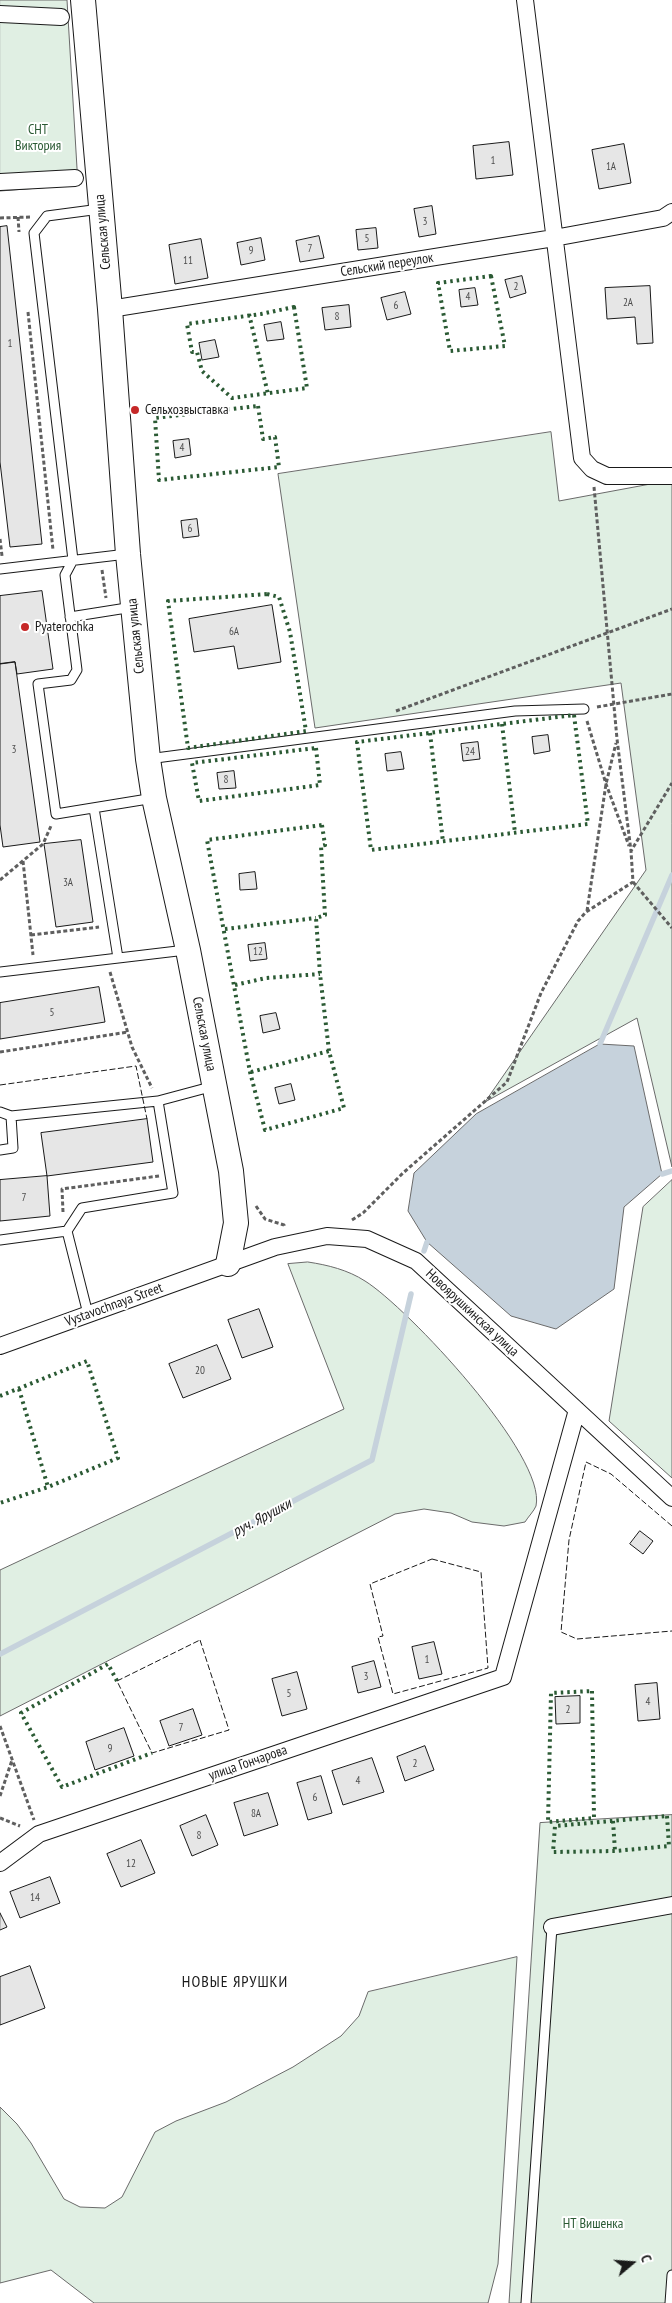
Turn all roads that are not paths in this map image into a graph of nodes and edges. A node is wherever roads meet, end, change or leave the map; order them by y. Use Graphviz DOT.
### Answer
graph roads {
  1 [pos="83,0"];
  2 [pos="525,0"];
  3 [pos="0,14"];
  4 [pos="60,17"];
  5 [pos="75,178"];
  6 [pos="0,182"];
  7 [pos="101,209"];
  8 [pos="668,215"];
  9 [pos="554,238"];
  10 [pos="110,309"];
  11 [pos="671,476"];
  12 [pos="128,554"];
  13 [pos="73,560"];
  14 [pos="0,569"];
  15 [pos="133,607"];
  16 [pos="70,617"];
  17 [pos="584,709"];
  18 [pos="148,759"];
  19 [pos="154,798"];
  20 [pos="94,808"];
  21 [pos="188,950"];
  22 [pos="118,958"];
  23 [pos="0,972"];
  24 [pos="214,1086"];
  25 [pos="158,1101"];
  26 [pos="0,1112"];
  27 [pos="11,1116"];
  28 [pos="0,1150"];
  29 [pos="66,1231"];
  30 [pos="0,1240"];
  31 [pos="228,1264"];
  32 [pos="88,1314"];
  33 [pos="0,1346"];
  34 [pos="577,1410"];
  35 [pos="672,1498"];
  36 [pos="0,1863"];
  37 [pos="672,1904"];
  38 [pos="552,1927"];
  39 [pos="672,2275"];
  40 [pos="526,2303"];
  41 [pos="670,2303"];
  1 -- 7 [label="street, Сельская улица"];
  2 -- 9 [label="street"];
  3 -- 4 [label="street"];
  5 -- 6 [label="street"];
  7 -- 10 [label="street, Сельская улица"];
  7 -- 13 [label="lane"];
  8 -- 9 [label="street, Сельский переулок"];
  9 -- 10 [label="street, Сельский переулок"];
  9 -- 11 [label="street"];
  10 -- 12 [label="street, Сельская улица"];
  12 -- 13 [label="lane"];
  12 -- 15 [label="street, Сельская улица"];
  13 -- 14 [label="lane"];
  13 -- 16 [label="lane"];
  15 -- 16 [label="lane"];
  15 -- 18 [label="street, Сельская улица"];
  16 -- 20 [label="lane"];
  17 -- 18 [label="lane"];
  18 -- 19 [label="street, Сельская улица"];
  19 -- 20 [label="lane"];
  19 -- 21 [label="street, Сельская улица"];
  20 -- 22 [label="lane"];
  21 -- 22 [label="lane"];
  21 -- 24 [label="street, Сельская улица"];
  22 -- 23 [label="lane"];
  24 -- 25 [label="lane"];
  24 -- 31 [label="street, Сельская улица"];
  25 -- 27 [label="lane"];
  25 -- 29 [label="lane"];
  26 -- 27 [label="lane"];
  27 -- 28 [label="lane"];
  29 -- 30 [label="lane"];
  29 -- 32 [label="lane"];
  31 -- 32 [label="street, Vystavochnaya Street"];
  31 -- 34 [label="street, Новоярушкинская улица"];
  32 -- 33 [label="street, Vystavochnaya Street"];
  34 -- 35 [label="street, Новоярушкинская улица"];
  34 -- 36 [label="street, улица Гончарова"];
  37 -- 38 [label="street"];
  38 -- 40 [label="lane"];
  39 -- 41 [label="lane"];
}
